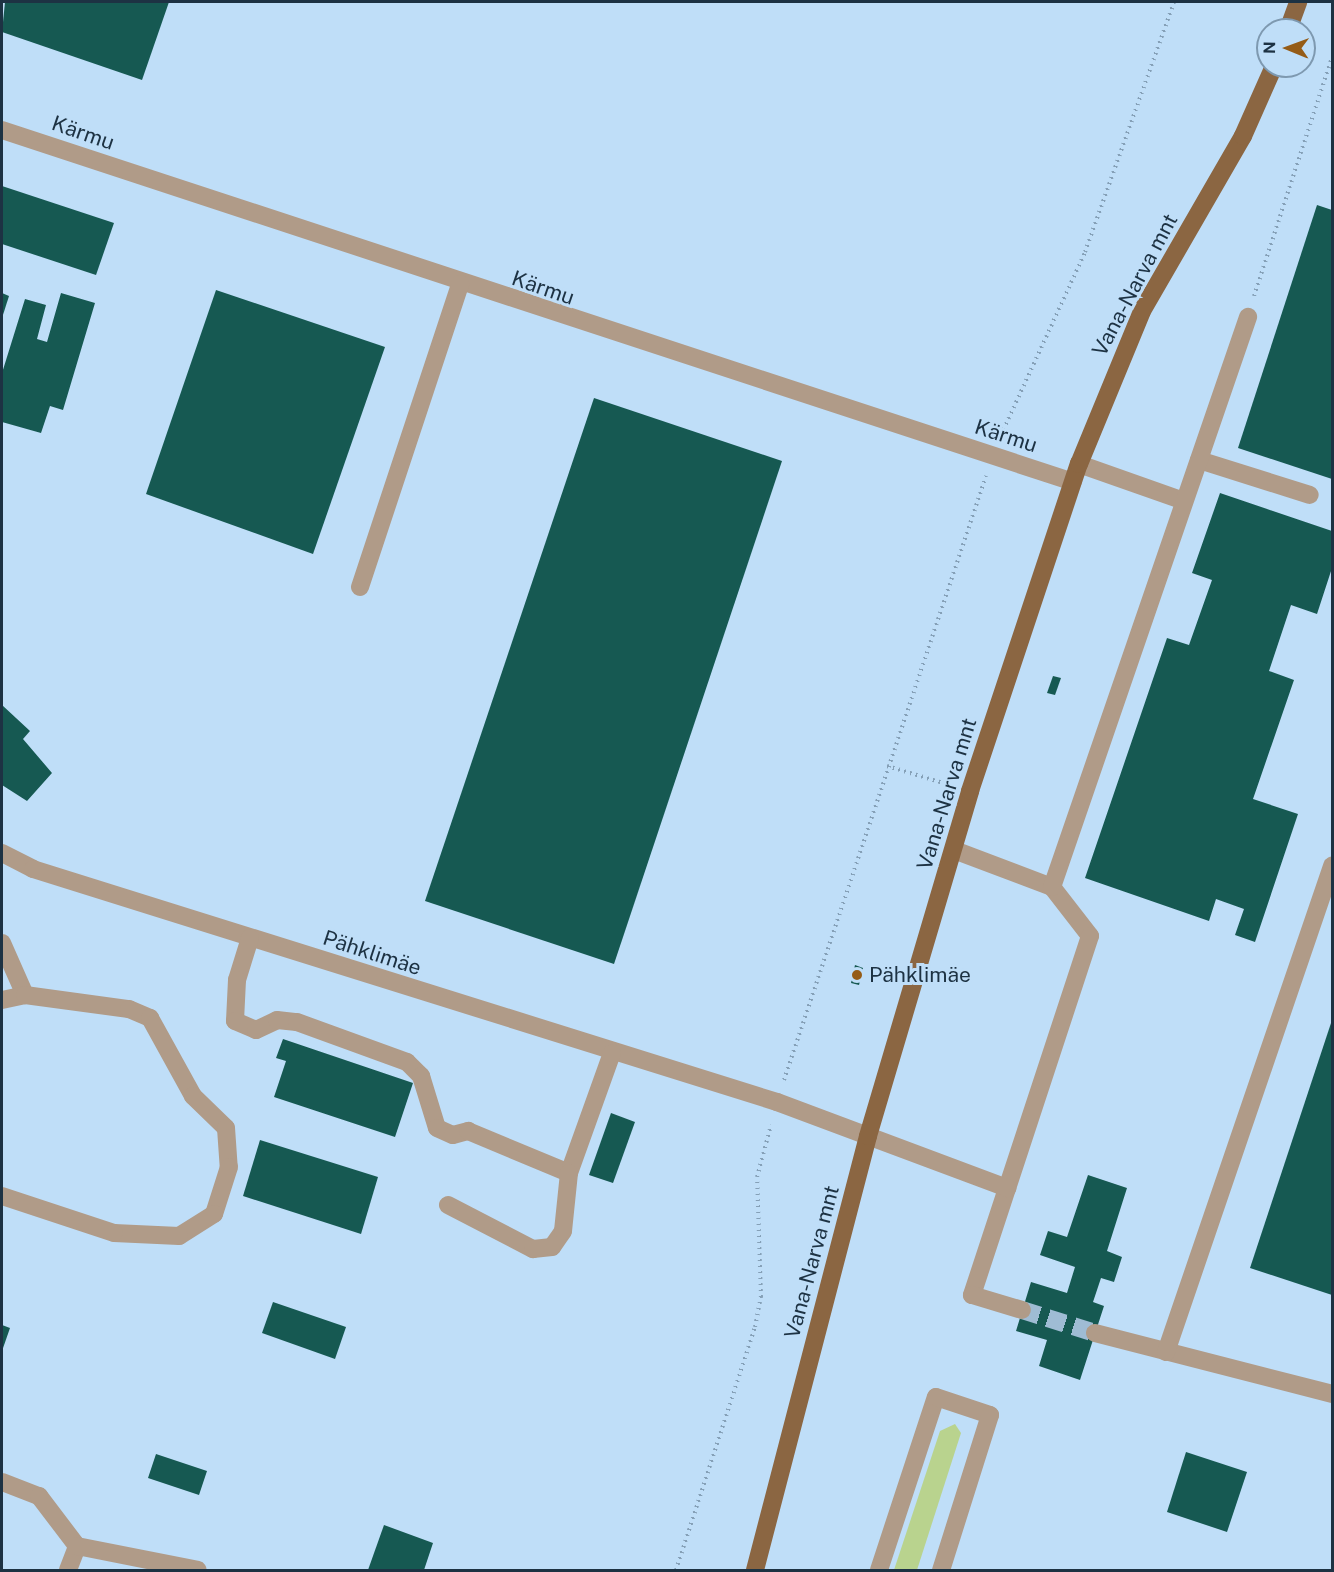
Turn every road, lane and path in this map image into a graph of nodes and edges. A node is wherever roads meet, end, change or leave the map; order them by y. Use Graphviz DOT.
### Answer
graph roads {
  1 [pos="1174,2"];
  2 [pos="1298,2"];
  3 [pos="1292,18"];
  4 [pos="1332,57"];
  5 [pos="1269,78"];
  6 [pos="2,130"];
  7 [pos="460,284"];
  8 [pos="1248,317"];
  9 [pos="993,455"];
  10 [pos="1199,459"];
  11 [pos="1078,464"];
  12 [pos="1073,482"];
  13 [pos="1310,495"];
  14 [pos="1184,501"];
  15 [pos="360,587"];
  16 [pos="887,766"];
  17 [pos="952,786"];
  18 [pos="954,850"];
  19 [pos="2,853"];
  20 [pos="1332,867"];
  21 [pos="1052,887"];
  22 [pos="250,938"];
  23 [pos="2,943"];
  24 [pos="25,995"];
  25 [pos="2,1000"];
  26 [pos="612,1053"];
  27 [pos="777,1102"];
  28 [pos="868,1136"];
  29 [pos="569,1173"];
  30 [pos="1007,1188"];
  31 [pos="2,1196"];
  32 [pos="448,1205"];
  33 [pos="1022,1310"];
  34 [pos="1095,1333"];
  35 [pos="1166,1352"];
  36 [pos="1332,1394"];
  37 [pos="2,1482"];
  38 [pos="77,1546"];
  39 [pos="68,1570"];
  40 [pos="198,1570"];
  41 [pos="676,1570"];
  42 [pos="755,1570"];
  43 [pos="879,1570"];
  44 [pos="941,1570"];
  1 -- 9 [label="path"];
  2 -- 3 [label="main road"];
  4 -- 8 [label="path"];
  5 -- 11 [label="main road, Vana-Narva mnt"];
  6 -- 7 [label="street, Kärmu"];
  7 -- 9 [label="street, Kärmu"];
  7 -- 15 [label="street"];
  8 -- 10 [label="street"];
  9 -- 12 [label="street, Kärmu"];
  9 -- 16 [label="path"];
  10 -- 13 [label="street"];
  10 -- 14 [label="street"];
  11 -- 12 [label="main road, Vana-Narva mnt"];
  11 -- 14 [label="street"];
  12 -- 18 [label="main road, Vana-Narva mnt"];
  14 -- 21 [label="street"];
  16 -- 17 [label="path"];
  16 -- 27 [label="path"];
  18 -- 21 [label="street"];
  18 -- 28 [label="main road, Vana-Narva mnt"];
  19 -- 22 [label="street, Pähklimäe"];
  20 -- 35 [label="street"];
  21 -- 30 [label="street"];
  22 -- 26 [label="street, Pähklimäe"];
  22 -- 29 [label="street"];
  23 -- 24 [label="street"];
  24 -- 25 [label="street"];
  24 -- 31 [label="street"];
  26 -- 27 [label="street, Pähklimäe"];
  26 -- 29 [label="street"];
  27 -- 28 [label="street, Pähklimäe"];
  27 -- 41 [label="path"];
  28 -- 30 [label="street, Pähklimäe"];
  28 -- 42 [label="main road, Vana-Narva mnt"];
  29 -- 32 [label="street"];
  30 -- 33 [label="street"];
  34 -- 35 [label="street"];
  35 -- 36 [label="street"];
  37 -- 38 [label="street"];
  38 -- 39 [label="street"];
  38 -- 40 [label="street"];
  43 -- 44 [label="street"];
}
